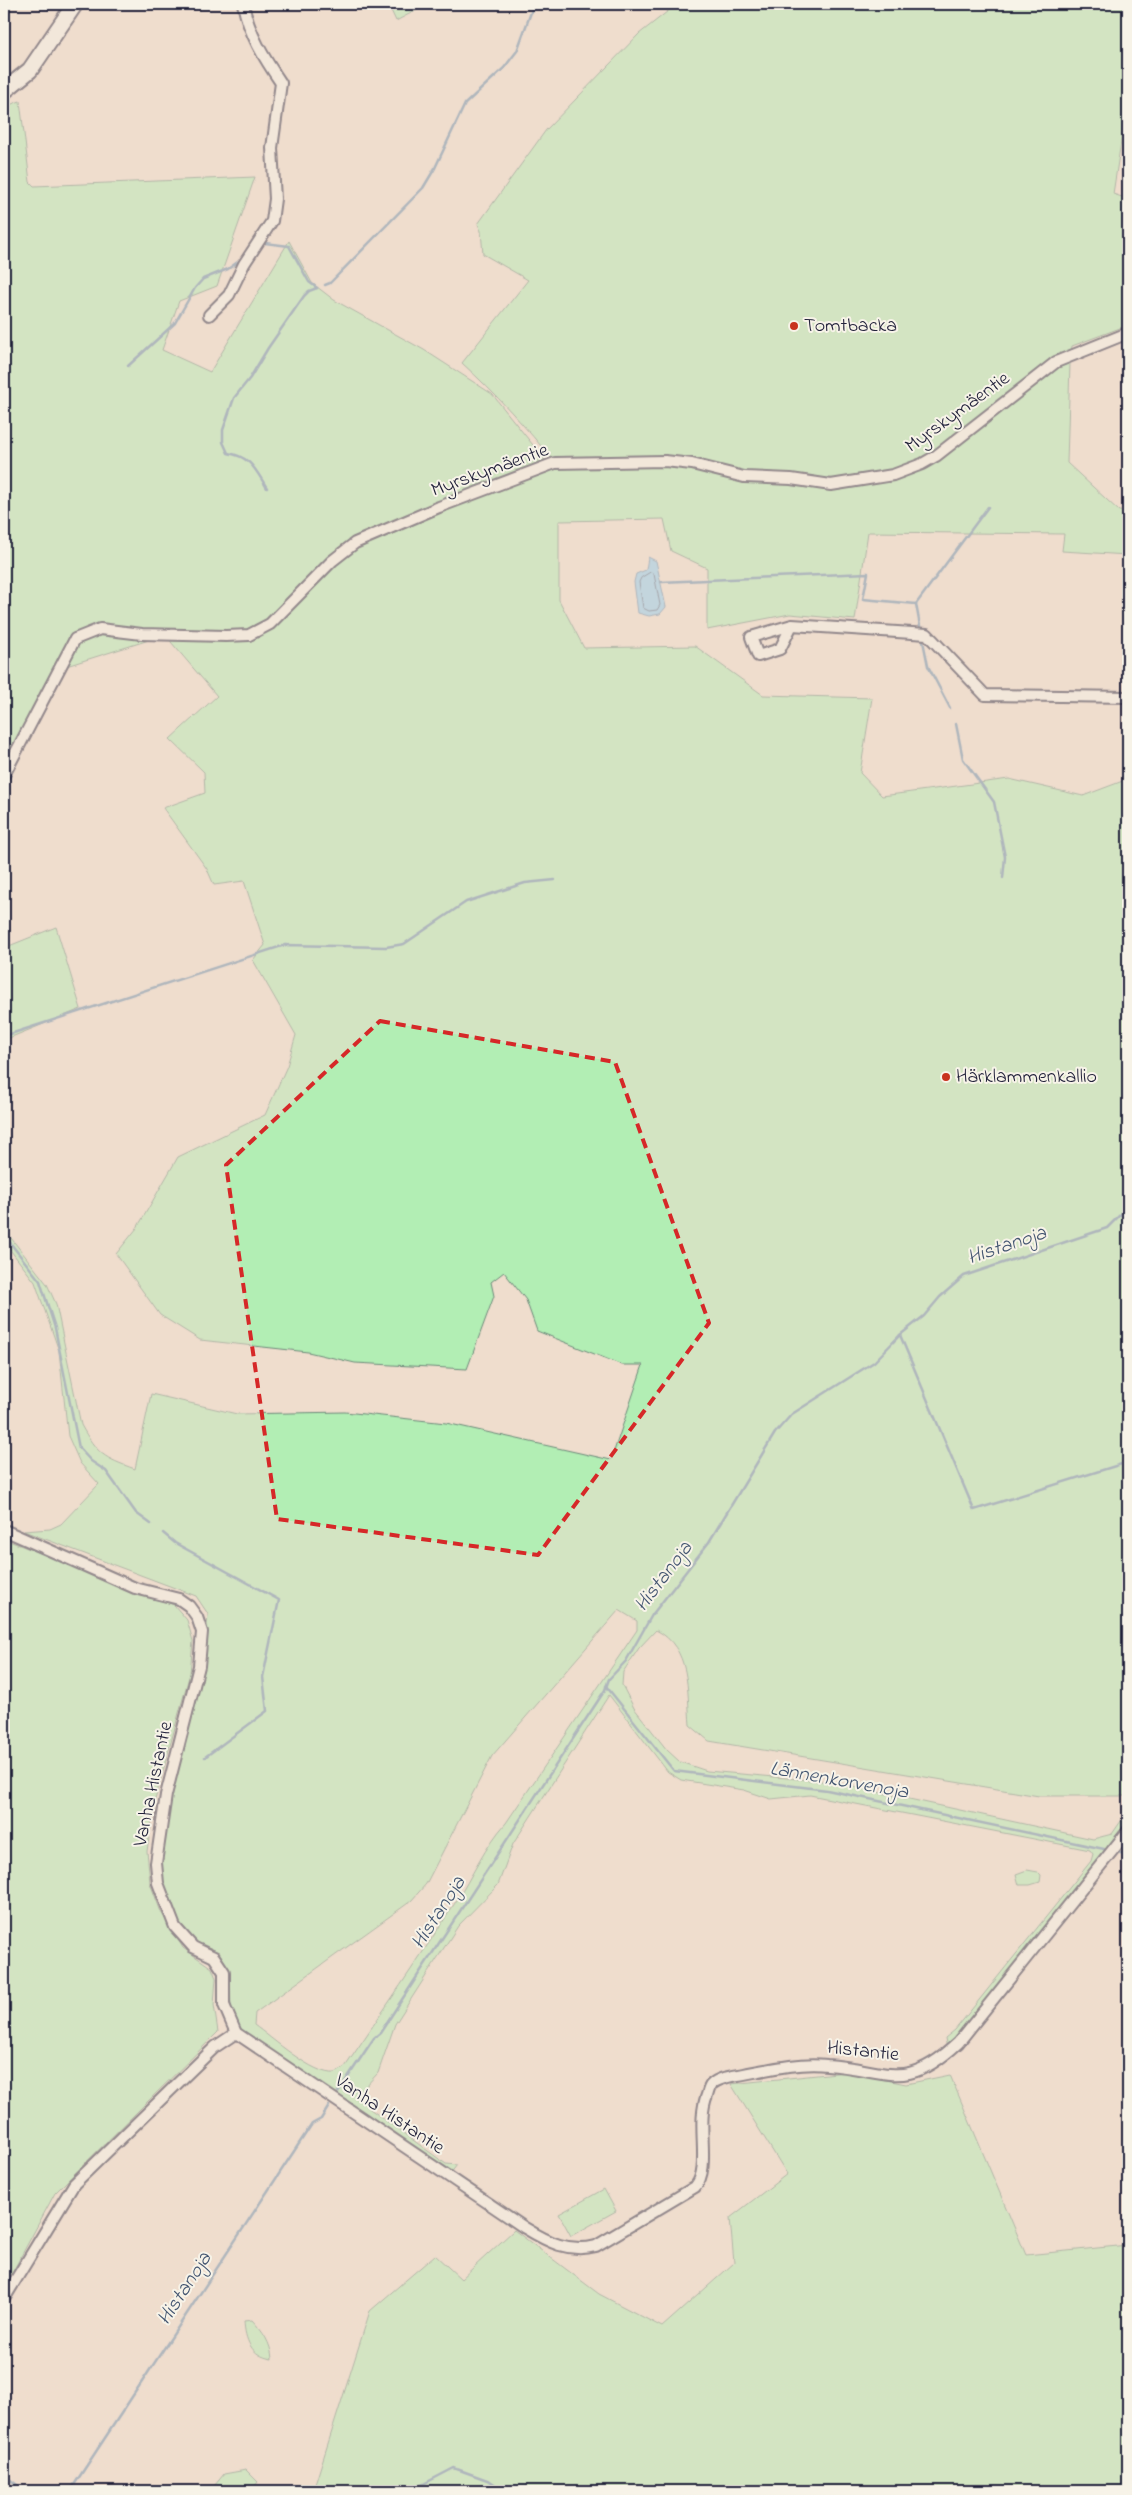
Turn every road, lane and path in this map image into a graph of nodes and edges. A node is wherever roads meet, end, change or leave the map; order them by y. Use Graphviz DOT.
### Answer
graph roads {
  1 [pos="74,4"];
  2 [pos="243,4"];
  3 [pos="4,90"];
  4 [pos="208,315"];
  5 [pos="1128,332"];
  6 [pos="792,625"];
  7 [pos="1128,697"];
  8 [pos="4,775"];
  9 [pos="4,1530"];
  10 [pos="1128,1831"];
  11 [pos="236,2033"];
  12 [pos="503,2213"];
  13 [pos="4,2299"];
  1 -- 3 [label="street"];
  2 -- 4 [label="street"];
  5 -- 8 [label="street, Myrskymäentie"];
  6 -- 7 [label="street"];
  9 -- 11 [label="street, Vanha Histantie"];
  10 -- 12 [label="street, Histantie"];
  11 -- 12 [label="street, Vanha Histantie"];
  11 -- 13 [label="street"];
}
